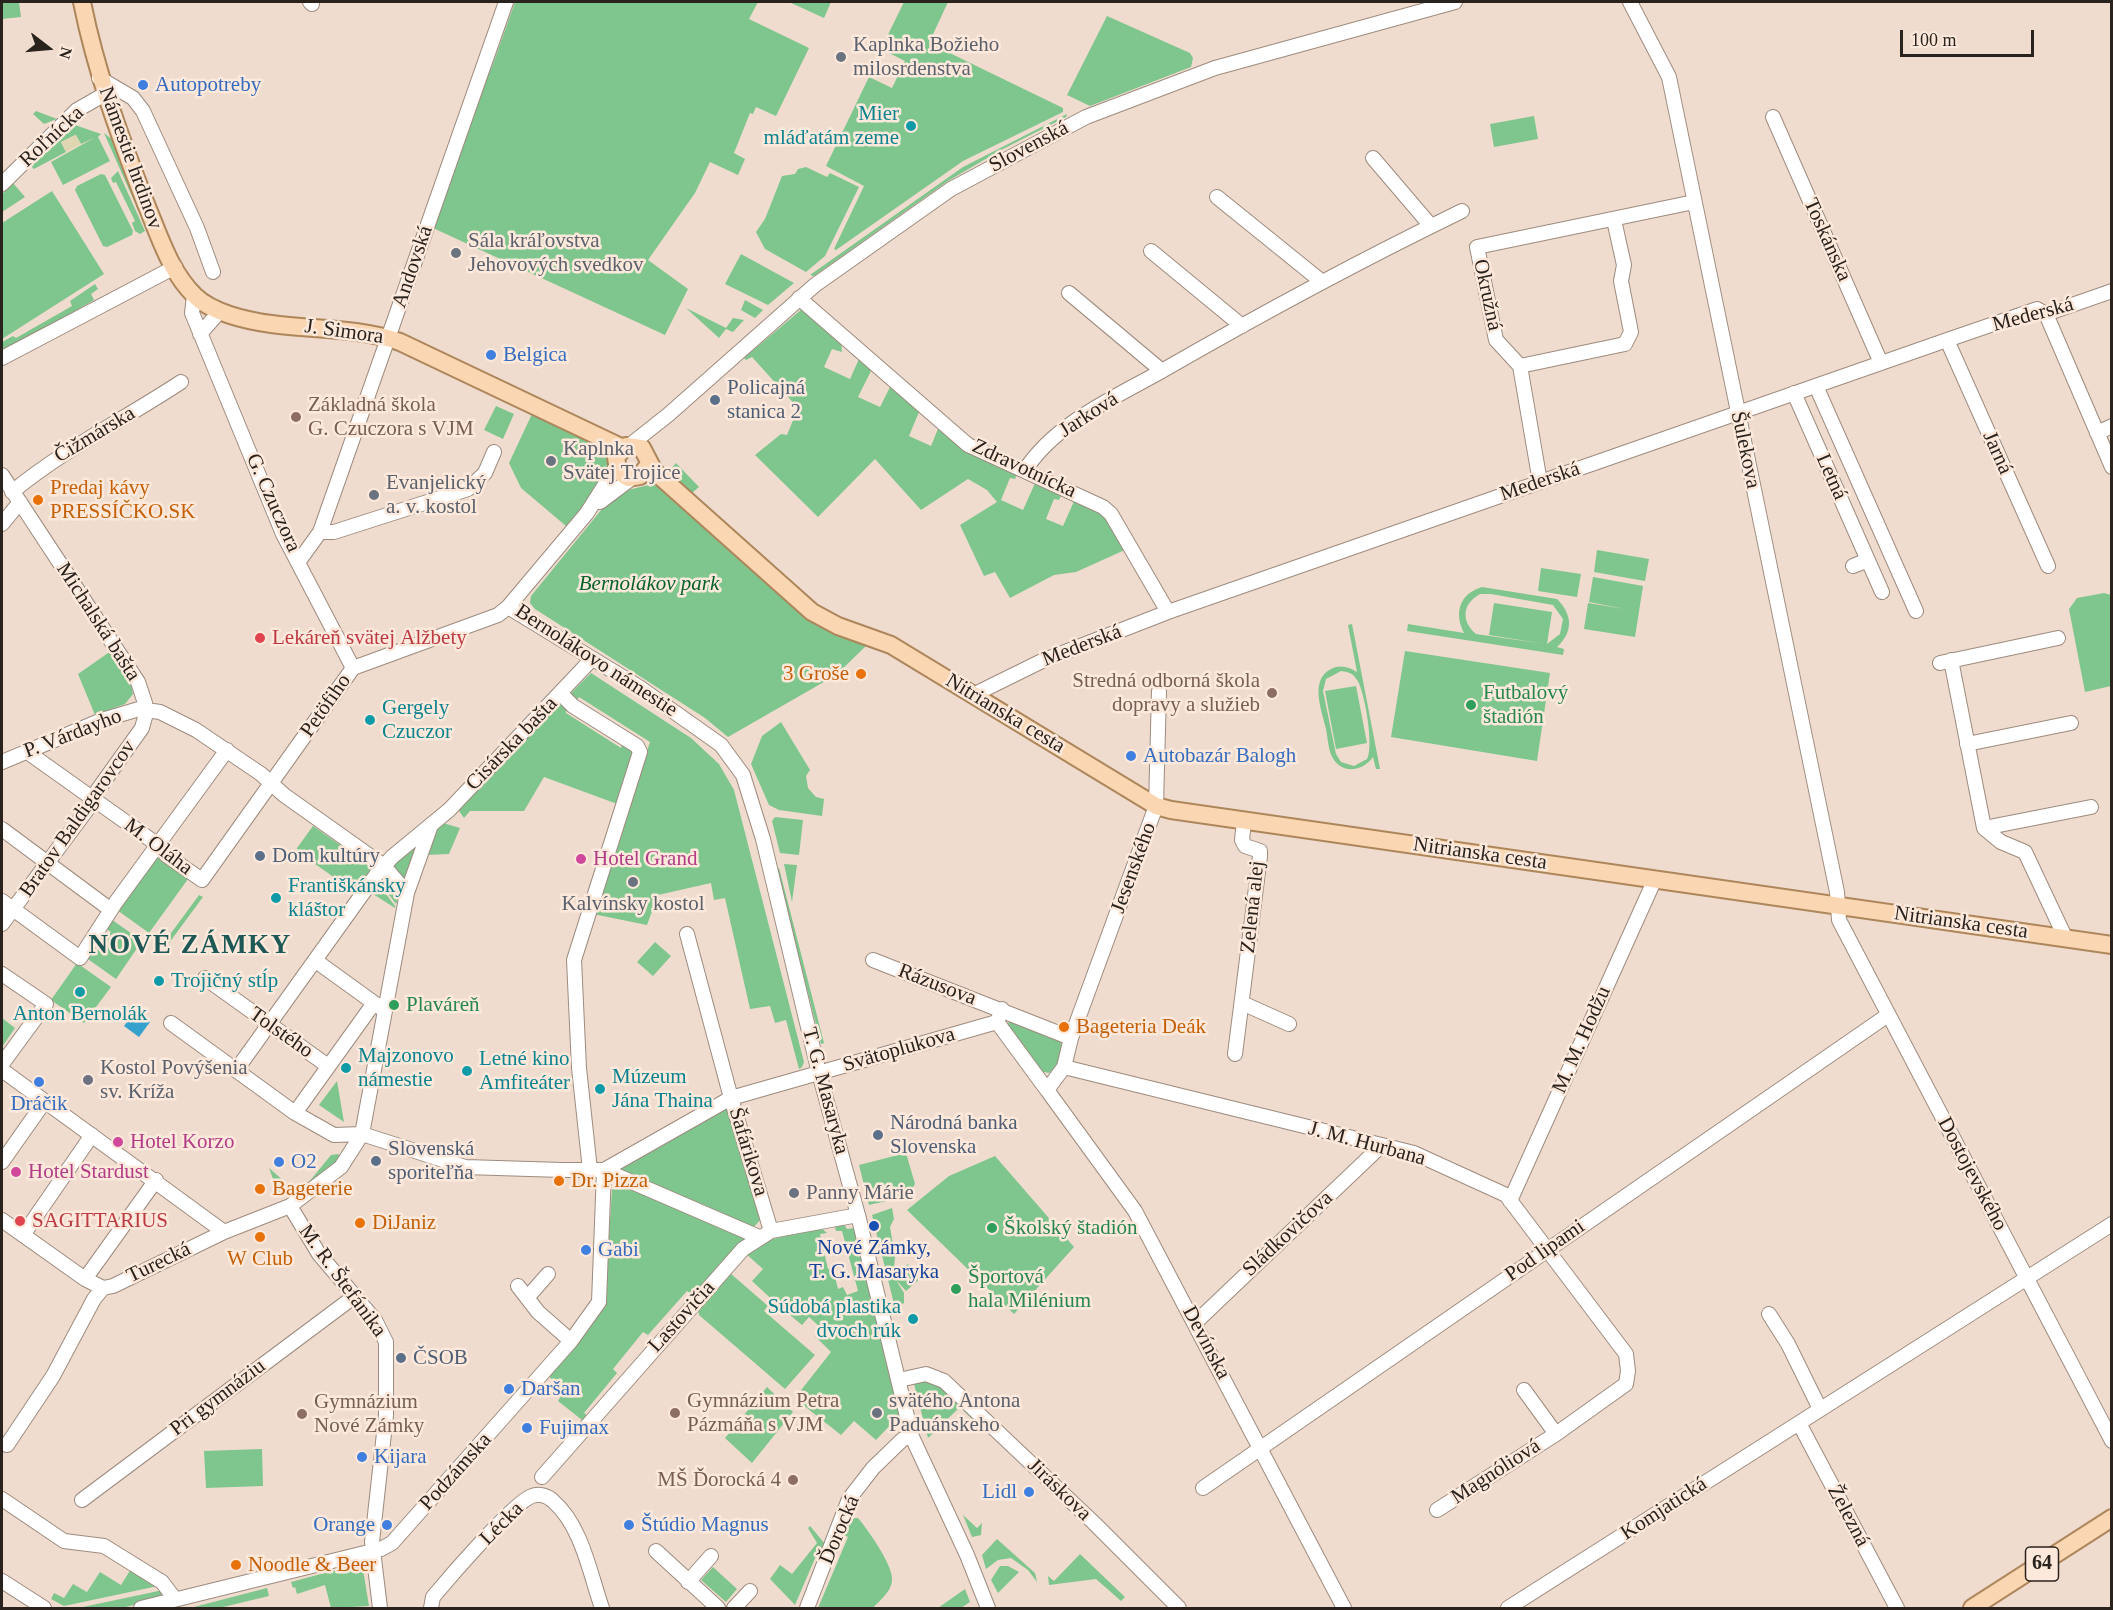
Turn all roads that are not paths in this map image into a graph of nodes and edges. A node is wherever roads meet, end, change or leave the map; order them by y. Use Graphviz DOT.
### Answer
graph roads {
  1 [pos="82,2"];
  2 [pos="506,2"];
  3 [pos="1455,2"];
  4 [pos="1630,2"];
  5 [pos="102,86"];
  6 [pos="1773,117"];
  7 [pos="1373,158"];
  8 [pos="2,184"];
  9 [pos="1217,197"];
  10 [pos="1694,202"];
  11 [pos="1462,211"];
  12 [pos="1614,220"];
  13 [pos="1431,226"];
  14 [pos="1151,251"];
  15 [pos="174,267"];
  16 [pos="213,272"];
  17 [pos="1321,281"];
  18 [pos="2112,291"];
  19 [pos="1069,293"];
  20 [pos="194,296"];
  21 [pos="799,298"];
  22 [pos="220,311"];
  23 [pos="2046,314"];
  24 [pos="1242,326"];
  25 [pos="200,334"];
  26 [pos="388,338"];
  27 [pos="1947,340"];
  28 [pos="2,357"];
  29 [pos="1881,363"];
  30 [pos="1520,366"];
  31 [pos="1162,371"];
  32 [pos="181,382"];
  33 [pos="1816,386"];
  34 [pos="1794,393"];
  35 [pos="1737,413"];
  36 [pos="669,415"];
  37 [pos="2112,426"];
  38 [pos="586,431"];
  39 [pos="2097,433"];
  40 [pos="627,446"];
  41 [pos="494,452"];
  42 [pos="616,465"];
  43 [pos="2112,467"];
  44 [pos="642,468"];
  45 [pos="1025,470"];
  46 [pos="2,475"];
  47 [pos="1540,482"];
  48 [pos="16,497"];
  49 [pos="587,513"];
  50 [pos="2,524"];
  51 [pos="320,532"];
  52 [pos="1868,560"];
  53 [pos="299,561"];
  54 [pos="1853,566"];
  55 [pos="2048,566"];
  56 [pos="1882,592"];
  57 [pos="508,607"];
  58 [pos="1916,610"];
  59 [pos="1168,612"];
  60 [pos="2058,638"];
  61 [pos="592,659"];
  62 [pos="354,668"];
  63 [pos="1159,691"];
  64 [pos="560,693"];
  65 [pos="973,695"];
  66 [pos="145,709"];
  67 [pos="2071,723"];
  68 [pos="1967,744"];
  69 [pos="721,745"];
  70 [pos="226,750"];
  71 [pos="26,752"];
  72 [pos="2,762"];
  73 [pos="271,784"];
  74 [pos="93,799"];
  75 [pos="1156,806"];
  76 [pos="2091,807"];
  77 [pos="1244,821"];
  78 [pos="2007,824"];
  79 [pos="430,828"];
  80 [pos="1984,828"];
  81 [pos="2,829"];
  82 [pos="2006,844"];
  83 [pos="158,845"];
  84 [pos="49,863"];
  85 [pos="384,866"];
  86 [pos="1655,879"];
  87 [pos="202,880"];
  88 [pos="407,893"];
  89 [pos="7,905"];
  90 [pos="1838,906"];
  91 [pos="111,910"];
  92 [pos="2,924"];
  93 [pos="687,934"];
  94 [pos="2065,937"];
  95 [pos="2112,945"];
  96 [pos="873,960"];
  97 [pos="316,961"];
  98 [pos="2,974"];
  99 [pos="205,978"];
  100 [pos="1242,1003"];
  101 [pos="379,1007"];
  102 [pos="1888,1015"];
  103 [pos="999,1016"];
  104 [pos="171,1023"];
  105 [pos="1289,1023"];
  106 [pos="269,1024"];
  107 [pos="1071,1038"];
  108 [pos="1234,1054"];
  109 [pos="2,1064"];
  110 [pos="328,1066"];
  111 [pos="1064,1067"];
  112 [pos="237,1069"];
  113 [pos="2,1070"];
  114 [pos="819,1073"];
  115 [pos="1047,1090"];
  116 [pos="731,1098"];
  117 [pos="45,1101"];
  118 [pos="295,1113"];
  119 [pos="362,1134"];
  120 [pos="92,1135"];
  121 [pos="1381,1146"];
  122 [pos="2,1162"];
  123 [pos="597,1170"];
  124 [pos="156,1180"];
  125 [pos="1510,1201"];
  126 [pos="290,1206"];
  127 [pos="858,1215"];
  128 [pos="2,1220"];
  129 [pos="2112,1224"];
  130 [pos="224,1232"];
  131 [pos="765,1234"];
  132 [pos="23,1235"];
  133 [pos="1546,1251"];
  134 [pos="548,1274"];
  135 [pos="2026,1278"];
  136 [pos="85,1279"];
  137 [pos="103,1288"];
  138 [pos="354,1296"];
  139 [pos="1769,1314"];
  140 [pos="1196,1322"];
  141 [pos="570,1341"];
  142 [pos="1626,1354"];
  143 [pos="899,1380"];
  144 [pos="1524,1390"];
  145 [pos="1820,1409"];
  146 [pos="1799,1423"];
  147 [pos="1556,1434"];
  148 [pos="912,1437"];
  149 [pos="2112,1441"];
  150 [pos="7,1445"];
  151 [pos="1261,1448"];
  152 [pos="542,1477"];
  153 [pos="1203,1488"];
  154 [pos="2,1499"];
  155 [pos="82,1500"];
  156 [pos="1437,1510"];
  157 [pos="2112,1518"];
  158 [pos="372,1551"];
  159 [pos="656,1551"];
  160 [pos="711,1556"];
  161 [pos="2,1581"];
  162 [pos="688,1582"];
  163 [pos="750,1591"];
  164 [pos="176,1599"];
  165 [pos="41,1608"];
  166 [pos="141,1608"];
  167 [pos="380,1608"];
  168 [pos="431,1608"];
  169 [pos="602,1608"];
  170 [pos="718,1608"];
  171 [pos="734,1608"];
  172 [pos="807,1608"];
  173 [pos="988,1608"];
  174 [pos="1179,1608"];
  175 [pos="1344,1608"];
  176 [pos="1508,1608"];
  177 [pos="1897,1608"];
  178 [pos="1972,1608"];
  1 -- 5 [label="main road"];
  2 -- 26 [label="street, Andovská"];
  3 -- 21 [label="street, Slovenská"];
  4 -- 10 [label="street, Šulekova"];
  5 -- 8 [label="street, Roľnícka"];
  5 -- 15 [label="main road, Námestie hrdinov"];
  5 -- 16 [label="street, Námestie hrdinov"];
  6 -- 29 [label="street, Toskánska"];
  7 -- 13 [label="street"];
  9 -- 17 [label="street"];
  10 -- 12 [label="street, Okružná"];
  10 -- 35 [label="street, Šulekova"];
  11 -- 13 [label="street, Jarková"];
  12 -- 30 [label="street"];
  12 -- 30 [label="street, Okružná"];
  13 -- 17 [label="street, Jarková"];
  14 -- 24 [label="street"];
  15 -- 20 [label="main road, J. Simora"];
  15 -- 28 [label="street"];
  17 -- 24 [label="street, Jarková"];
  18 -- 23 [label="street, Mederská"];
  19 -- 31 [label="street"];
  20 -- 22 [label="main road, J. Simora"];
  20 -- 25 [label="street, G. Czuczora"];
  21 -- 36 [label="street, Slovenská"];
  21 -- 45 [label="street, Zdravotnícka"];
  22 -- 25 [label="street"];
  22 -- 26 [label="main road, J. Simora"];
  23 -- 27 [label="street, Mederská"];
  23 -- 39 [label="street"];
  24 -- 31 [label="street, Jarková"];
  25 -- 53 [label="street, G. Czuczora"];
  26 -- 38 [label="main road, J. Simora"];
  26 -- 51 [label="street, Andovská"];
  27 -- 29 [label="street, Mederská"];
  27 -- 55 [label="street, Jarná"];
  29 -- 33 [label="street, Mederská"];
  30 -- 47 [label="street"];
  31 -- 45 [label="street, Jarková"];
  32 -- 48 [label="street, Čižmárska"];
  33 -- 34 [label="street, Mederská"];
  33 -- 58 [label="street"];
  34 -- 35 [label="street, Mederská"];
  34 -- 52 [label="street, Letná"];
  35 -- 47 [label="street, Mederská"];
  35 -- 90 [label="street, Šulekova"];
  36 -- 40 [label="street, Slovenská"];
  36 -- 44 [label="street, Slovenská"];
  37 -- 39 [label="street"];
  38 -- 40 [label="main road, J. Simora"];
  38 -- 42 [label="main road, J. Simora"];
  39 -- 43 [label="street"];
  40 -- 42 [label="main road, Bernolákovo námestie"];
  40 -- 44 [label="main road"];
  41 -- 51 [label="street"];
  42 -- 44 [label="main road"];
  42 -- 49 [label="street, Bernolákovo námestie"];
  44 -- 49 [label="street, Bernolákovo námestie"];
  44 -- 65 [label="main road, Nitrianska cesta"];
  45 -- 59 [label="street, Zdravotnícka"];
  46 -- 48 [label="street, Michalská bašta"];
  47 -- 59 [label="street, Mederská"];
  48 -- 50 [label="street, Čižmárska"];
  48 -- 66 [label="street, Michalská bašta"];
  49 -- 57 [label="street, Bernolákovo námestie"];
  51 -- 53 [label="street, Andovská"];
  52 -- 54 [label="street"];
  52 -- 56 [label="street, Letná"];
  53 -- 62 [label="street, G. Czuczora"];
  57 -- 61 [label="street, Bernolákovo námestie"];
  57 -- 62 [label="street, Petöfiho"];
  59 -- 65 [label="street, Mederská"];
  60 -- 68 [label="street"];
  61 -- 64 [label="street, Cisárska bašta"];
  61 -- 69 [label="street, Bernolákovo námestie"];
  62 -- 73 [label="street, Petöfiho"];
  63 -- 75 [label="street, Jesenského"];
  64 -- 79 [label="street, Cisárska bašta"];
  64 -- 123 [label="street, Podzámska"];
  65 -- 75 [label="main road, Nitrianska cesta"];
  66 -- 70 [label="street, Michalská bašta"];
  66 -- 71 [label="street, P. Várdayho"];
  66 -- 74 [label="street, Bratov Baldigarovcov"];
  67 -- 68 [label="street"];
  68 -- 80 [label="street"];
  69 -- 114 [label="street, T. G. Masaryka"];
  70 -- 73 [label="street, Michalská bašta"];
  70 -- 83 [label="street"];
  71 -- 72 [label="street, P. Várdayho"];
  71 -- 74 [label="street, M. Oláha"];
  73 -- 85 [label="street, Michalská bašta"];
  73 -- 87 [label="street, Petöfiho"];
  74 -- 83 [label="street, M. Oláha"];
  74 -- 84 [label="street, Bratov Baldigarovcov"];
  75 -- 77 [label="main road, Nitrianska cesta"];
  75 -- 107 [label="street, Jesenského"];
  76 -- 78 [label="street"];
  77 -- 86 [label="main road, Nitrianska cesta"];
  77 -- 100 [label="street, Zelená alej"];
  78 -- 80 [label="street"];
  78 -- 82 [label="street"];
  79 -- 85 [label="street, Cisárska bašta"];
  79 -- 88 [label="street"];
  80 -- 82 [label="street"];
  81 -- 84 [label="street"];
  82 -- 94 [label="street"];
  83 -- 87 [label="street, M. Oláha"];
  83 -- 91 [label="street"];
  84 -- 89 [label="street, Bratov Baldigarovcov"];
  84 -- 91 [label="street"];
  85 -- 88 [label="street, Michalská bašta"];
  85 -- 97 [label="street, Cisárska bašta"];
  86 -- 90 [label="main road, Nitrianska cesta"];
  86 -- 125 [label="street, M. M. Hodžu"];
  88 -- 101 [label="street"];
  89 -- 91 [label="street"];
  89 -- 92 [label="street, Bratov Baldigarovcov"];
  90 -- 94 [label="main road, Nitrianska cesta"];
  90 -- 102 [label="street, Dostojevského"];
  93 -- 116 [label="street, Šafárikova"];
  94 -- 95 [label="main road, Nitrianska cesta"];
  96 -- 103 [label="street, Rázusova"];
  97 -- 101 [label="street"];
  97 -- 106 [label="street, Cisárska bašta"];
  98 -- 109 [label="street"];
  99 -- 106 [label="street, Tolstého"];
  100 -- 105 [label="street"];
  100 -- 108 [label="street, Zelená alej"];
  101 -- 110 [label="street"];
  101 -- 119 [label="street"];
  102 -- 133 [label="street, Pod lipami"];
  102 -- 135 [label="street, Dostojevského"];
  103 -- 107 [label="street, Rázusova"];
  103 -- 114 [label="street, Svätoplukova"];
  103 -- 115 [label="street, Devínska"];
  104 -- 112 [label="street"];
  106 -- 110 [label="street, Tolstého"];
  106 -- 112 [label="street, Cisárska bašta"];
  107 -- 111 [label="street, Jesenského"];
  110 -- 118 [label="street"];
  111 -- 115 [label="street"];
  111 -- 121 [label="street, J. M. Hurbana"];
  112 -- 118 [label="street"];
  113 -- 117 [label="street"];
  114 -- 116 [label="street, Svätoplukova"];
  114 -- 127 [label="street, T. G. Masaryka"];
  115 -- 140 [label="street, Devínska"];
  116 -- 123 [label="street, Svätoplukova"];
  116 -- 131 [label="street, Šafárikova"];
  117 -- 120 [label="street"];
  117 -- 122 [label="street"];
  118 -- 119 [label="street"];
  119 -- 123 [label="street"];
  119 -- 126 [label="street, Turecká"];
  120 -- 124 [label="street"];
  120 -- 132 [label="street"];
  121 -- 125 [label="street, J. M. Hurbana"];
  121 -- 140 [label="street, Sládkovičova"];
  123 -- 131 [label="street"];
  123 -- 141 [label="street, Podzámska"];
  124 -- 130 [label="street"];
  124 -- 136 [label="street"];
  125 -- 133 [label="street, J. M. Hurbana"];
  126 -- 130 [label="street, Turecká"];
  126 -- 138 [label="street, M. R. Štefánika"];
  127 -- 131 [label="street, Lastovičia"];
  127 -- 143 [label="street, T. G. Masaryka"];
  128 -- 132 [label="street"];
  129 -- 135 [label="street, Komjatická"];
  130 -- 137 [label="street, Turecká"];
  131 -- 152 [label="street, Lastovičia"];
  132 -- 136 [label="street"];
  133 -- 142 [label="street, J. M. Hurbana"];
  133 -- 151 [label="street, Pod lipami"];
  134 -- 141 [label="street"];
  135 -- 145 [label="street, Komjatická"];
  135 -- 149 [label="street, Dostojevského"];
  136 -- 137 [label="street"];
  137 -- 150 [label="street, Turecká"];
  138 -- 155 [label="street, Pri gymnáziu"];
  138 -- 158 [label="street, M. R. Štefánika"];
  139 -- 145 [label="street"];
  140 -- 151 [label="street, Devínska"];
  141 -- 158 [label="street, Podzámska"];
  142 -- 147 [label="street, Magnóliová"];
  143 -- 148 [label="street, T. G. Masaryka"];
  143 -- 174 [label="street, Jiráskova"];
  144 -- 147 [label="street, Magnóliová"];
  145 -- 146 [label="street, Komjatická"];
  146 -- 176 [label="street, Komjatická"];
  146 -- 177 [label="street, Železná"];
  147 -- 156 [label="street, Magnóliová"];
  148 -- 172 [label="street, Ďorocká"];
  148 -- 173 [label="street, T. G. Masaryka"];
  151 -- 153 [label="street, Pod lipami"];
  151 -- 175 [label="street, Devínska"];
  154 -- 164 [label="street"];
  157 -- 178 [label="main road, 64"];
  158 -- 164 [label="street, Podzámska"];
  158 -- 167 [label="street, M. R. Štefánika"];
  159 -- 162 [label="street"];
  160 -- 162 [label="street"];
  161 -- 165 [label="street"];
  162 -- 170 [label="street"];
  163 -- 171 [label="street"];
  164 -- 166 [label="street, Podzámska"];
  168 -- 169 [label="street, Lécka"];
}
